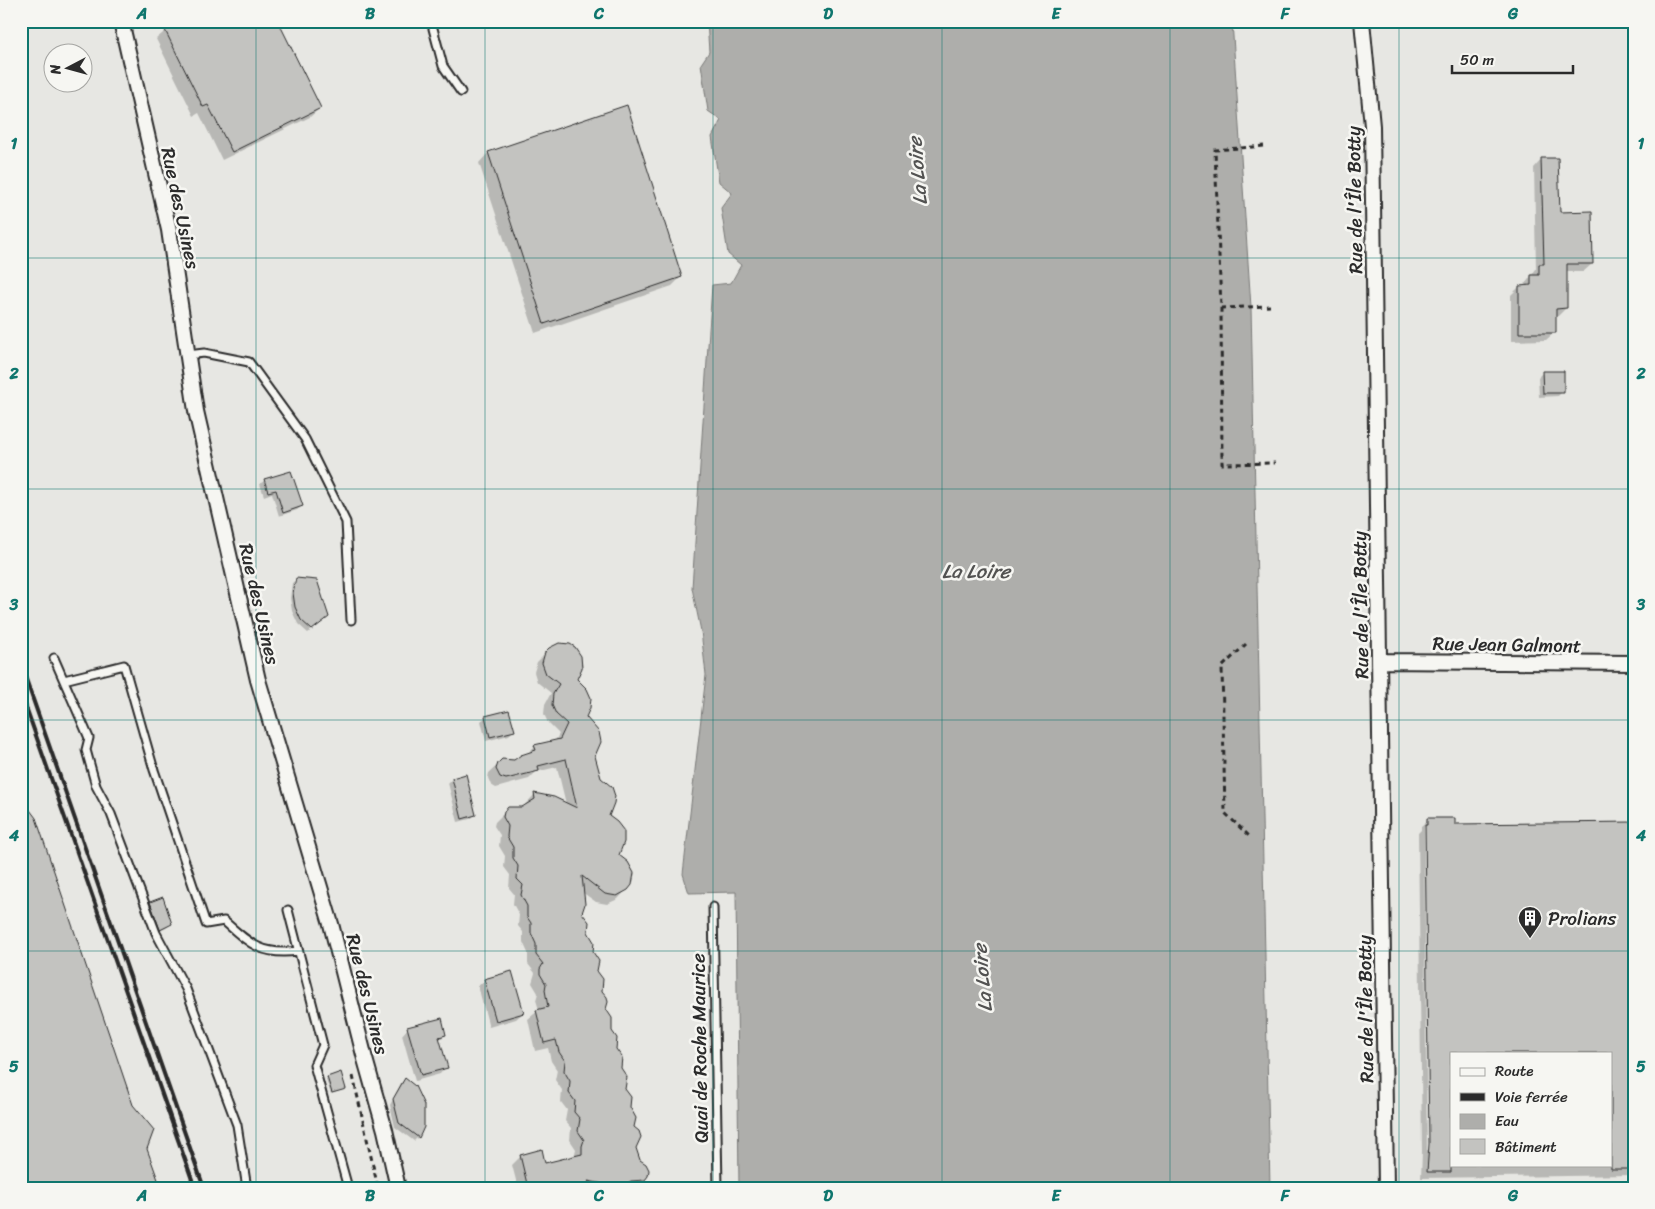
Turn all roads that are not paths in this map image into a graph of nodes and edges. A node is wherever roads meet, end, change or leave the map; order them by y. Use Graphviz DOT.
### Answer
graph roads {
  1 [pos="121,21"];
  2 [pos="431,21"];
  3 [pos="1362,21"];
  4 [pos="461,92"];
  5 [pos="188,355"];
  6 [pos="351,620"];
  7 [pos="54,658"];
  8 [pos="1379,661"];
  9 [pos="1634,664"];
  10 [pos="64,680"];
  11 [pos="713,907"];
  12 [pos="288,910"];
  13 [pos="298,951"];
  14 [pos="247,1188"];
  15 [pos="348,1188"];
  16 [pos="398,1188"];
  17 [pos="718,1188"];
  18 [pos="1386,1188"];
  1 -- 5 [label="street, Rue des Usines"];
  2 -- 4 [label="lane"];
  3 -- 8 [label="street, Rue de l'Île Botty"];
  5 -- 6 [label="lane"];
  5 -- 16 [label="street, Rue des Usines"];
  7 -- 10 [label="lane"];
  8 -- 9 [label="street, Rue Jean Galmont"];
  8 -- 18 [label="street, Rue de l'Île Botty"];
  10 -- 13 [label="lane"];
  10 -- 14 [label="lane"];
  11 -- 17 [label="lane, Quai de Roche Maurice"];
  12 -- 13 [label="lane"];
  13 -- 15 [label="lane"];
}
